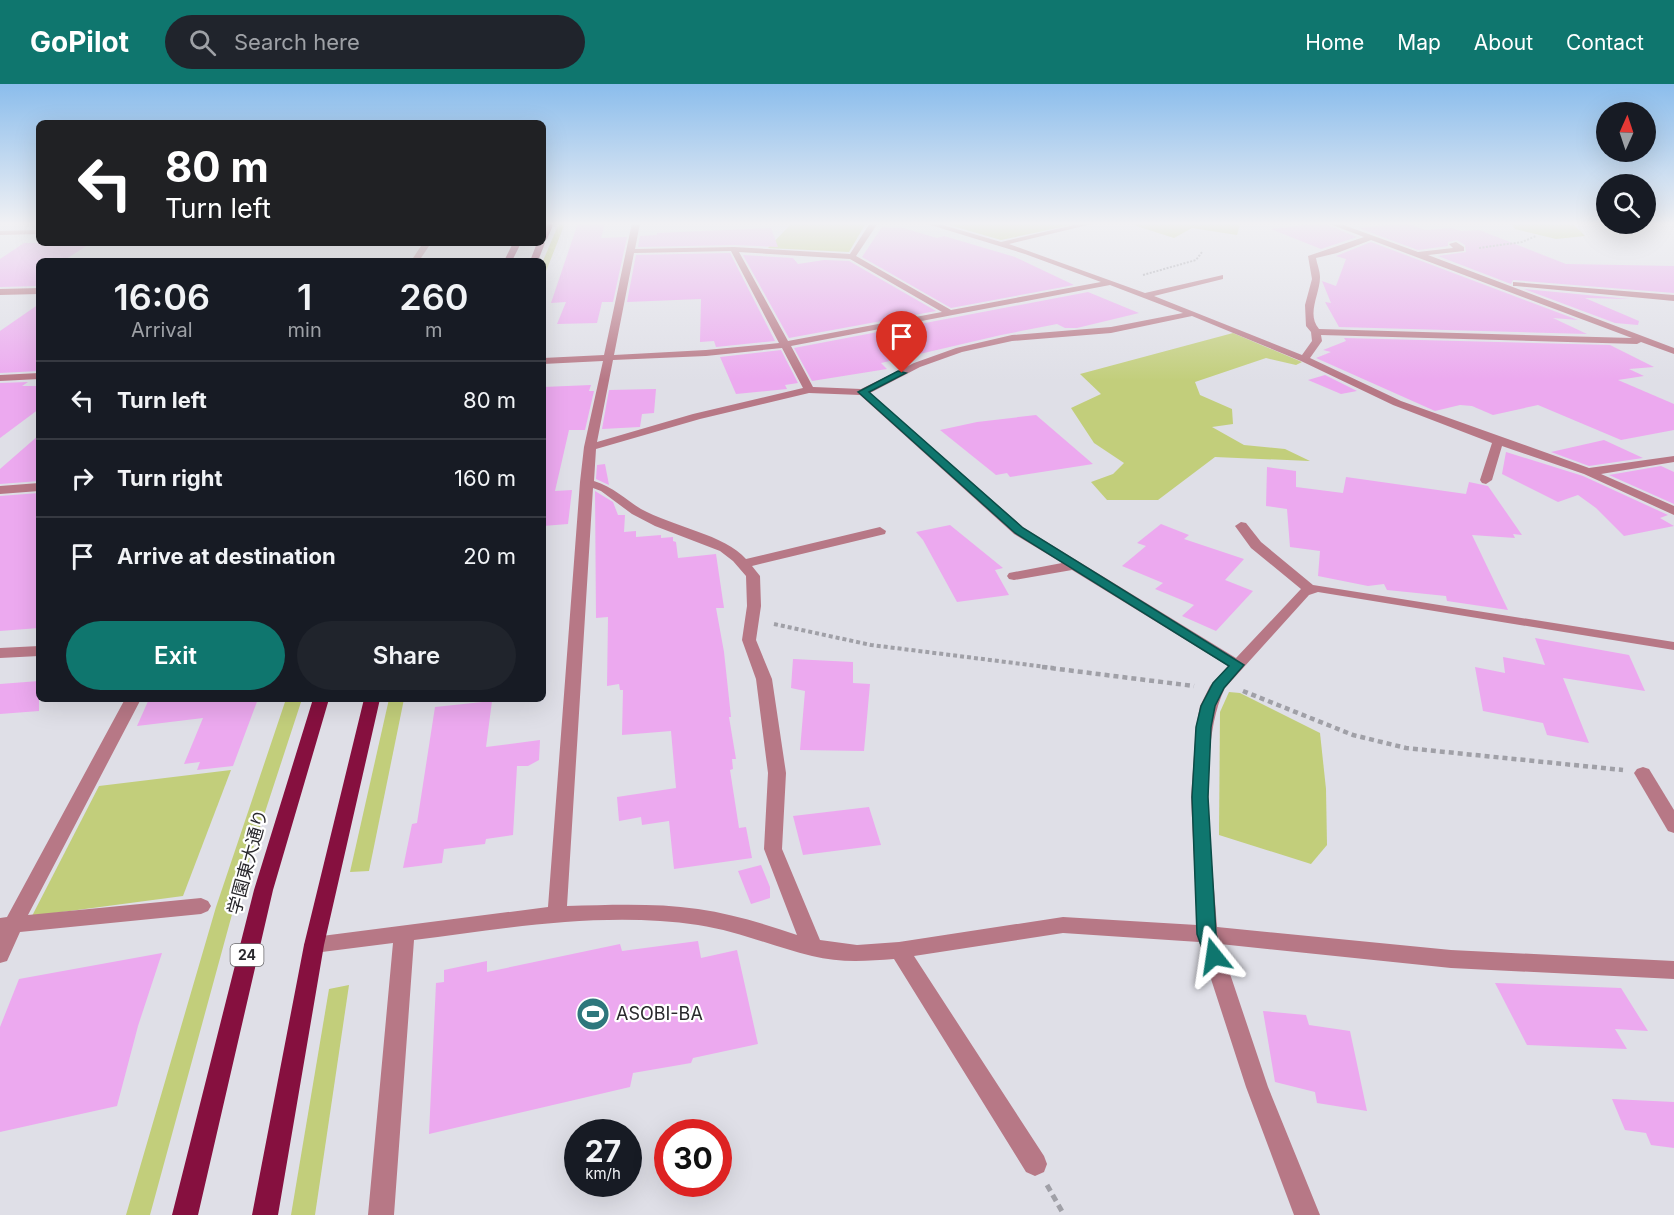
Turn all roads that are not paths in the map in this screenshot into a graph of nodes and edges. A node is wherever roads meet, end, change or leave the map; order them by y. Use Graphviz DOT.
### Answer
graph roads {
  1 [pos="624,276"];
  2 [pos="748,276"];
  3 [pos="885,276"];
  4 [pos="1090,276"];
  5 [pos="1315,276"];
  6 [pos="1477,276"];
  7 [pos="1220,277"];
  8 [pos="1110,283"];
  9 [pos="1498,283"];
  10 [pos="36,291"];
  11 [pos="0,292"];
  12 [pos="1143,296"];
  13 [pos="1674,298"];
  14 [pos="1607,312"];
  15 [pos="1192,313"];
  16 [pos="951,314"];
  17 [pos="1580,315"];
  18 [pos="1316,332"];
  19 [pos="1649,342"];
  20 [pos="783,345"];
  21 [pos="1674,351"];
  22 [pos="606,359"];
  23 [pos="1304,359"];
  24 [pos="546,360"];
  25 [pos="36,376"];
  26 [pos="0,378"];
  27 [pos="808,390"];
  28 [pos="863,392"];
  29 [pos="1497,440"];
  30 [pos="590,447"];
  31 [pos="1674,459"];
  32 [pos="1588,472"];
  33 [pos="1486,480"];
  34 [pos="586,482"];
  35 [pos="36,487"];
  36 [pos="0,490"];
  37 [pos="1674,511"];
  38 [pos="1241,526"];
  39 [pos="880,531"];
  40 [pos="743,564"];
  41 [pos="1076,565"];
  42 [pos="1014,576"];
  43 [pos="1311,590"];
  44 [pos="1674,646"];
  45 [pos="36,651"];
  46 [pos="0,653"];
  47 [pos="1237,665"];
  48 [pos="131,702"];
  49 [pos="320,702"];
  50 [pos="371,702"];
  51 [pos="1643,772"];
  52 [pos="1674,826"];
  53 [pos="201,906"];
  54 [pos="557,914"];
  55 [pos="7,926"];
  56 [pos="404,933"];
  57 [pos="1207,934"];
  58 [pos="314,945"];
  59 [pos="813,948"];
  60 [pos="899,950"];
  61 [pos="0,955"];
  62 [pos="1674,970"];
  63 [pos="1035,1164"];
  64 [pos="185,1215"];
  65 [pos="265,1215"];
  66 [pos="381,1215"];
  67 [pos="1306,1215"];
  1 -- 22 [label="street"];
  2 -- 20 [label="street"];
  3 -- 16 [label="street"];
  4 -- 8 [label="street"];
  5 -- 18 [label="street"];
  6 -- 9 [label="street"];
  7 -- 12 [label="street"];
  8 -- 12 [label="street"];
  8 -- 16 [label="street"];
  9 -- 13 [label="street"];
  9 -- 17 [label="street"];
  10 -- 11 [label="street"];
  12 -- 15 [label="street"];
  14 -- 17 [label="street"];
  15 -- 23 [label="street"];
  15 -- 28 [label="street"];
  16 -- 20 [label="street"];
  17 -- 19 [label="street"];
  18 -- 19 [label="street"];
  18 -- 23 [label="street"];
  19 -- 21 [label="street"];
  20 -- 22 [label="street"];
  20 -- 27 [label="street"];
  22 -- 24 [label="street"];
  22 -- 30 [label="street"];
  23 -- 29 [label="street"];
  25 -- 26 [label="street"];
  27 -- 28 [label="street"];
  27 -- 30 [label="street"];
  28 -- 41 [label="street"];
  29 -- 32 [label="street"];
  29 -- 33 [label="street"];
  30 -- 34 [label="street"];
  31 -- 32 [label="street"];
  32 -- 37 [label="street"];
  34 -- 40 [label="street"];
  34 -- 54 [label="street"];
  35 -- 36 [label="street"];
  38 -- 43 [label="street"];
  39 -- 40 [label="street"];
  40 -- 59 [label="street"];
  41 -- 42 [label="street"];
  41 -- 47 [label="street"];
  43 -- 44 [label="street"];
  43 -- 47 [label="street"];
  45 -- 46 [label="street"];
  47 -- 57 [label="street"];
  48 -- 55 [label="street"];
  49 -- 64 [label="main road, 学園東大通り / 24"];
  50 -- 58 [label="main road"];
  51 -- 52 [label="street"];
  53 -- 55 [label="street"];
  54 -- 56 [label="street"];
  54 -- 59 [label="street"];
  55 -- 61 [label="street"];
  56 -- 58 [label="street"];
  56 -- 66 [label="street"];
  57 -- 60 [label="street"];
  57 -- 62 [label="street"];
  57 -- 67 [label="street"];
  58 -- 65 [label="main road"];
  59 -- 60 [label="street"];
  60 -- 63 [label="street"];
}
